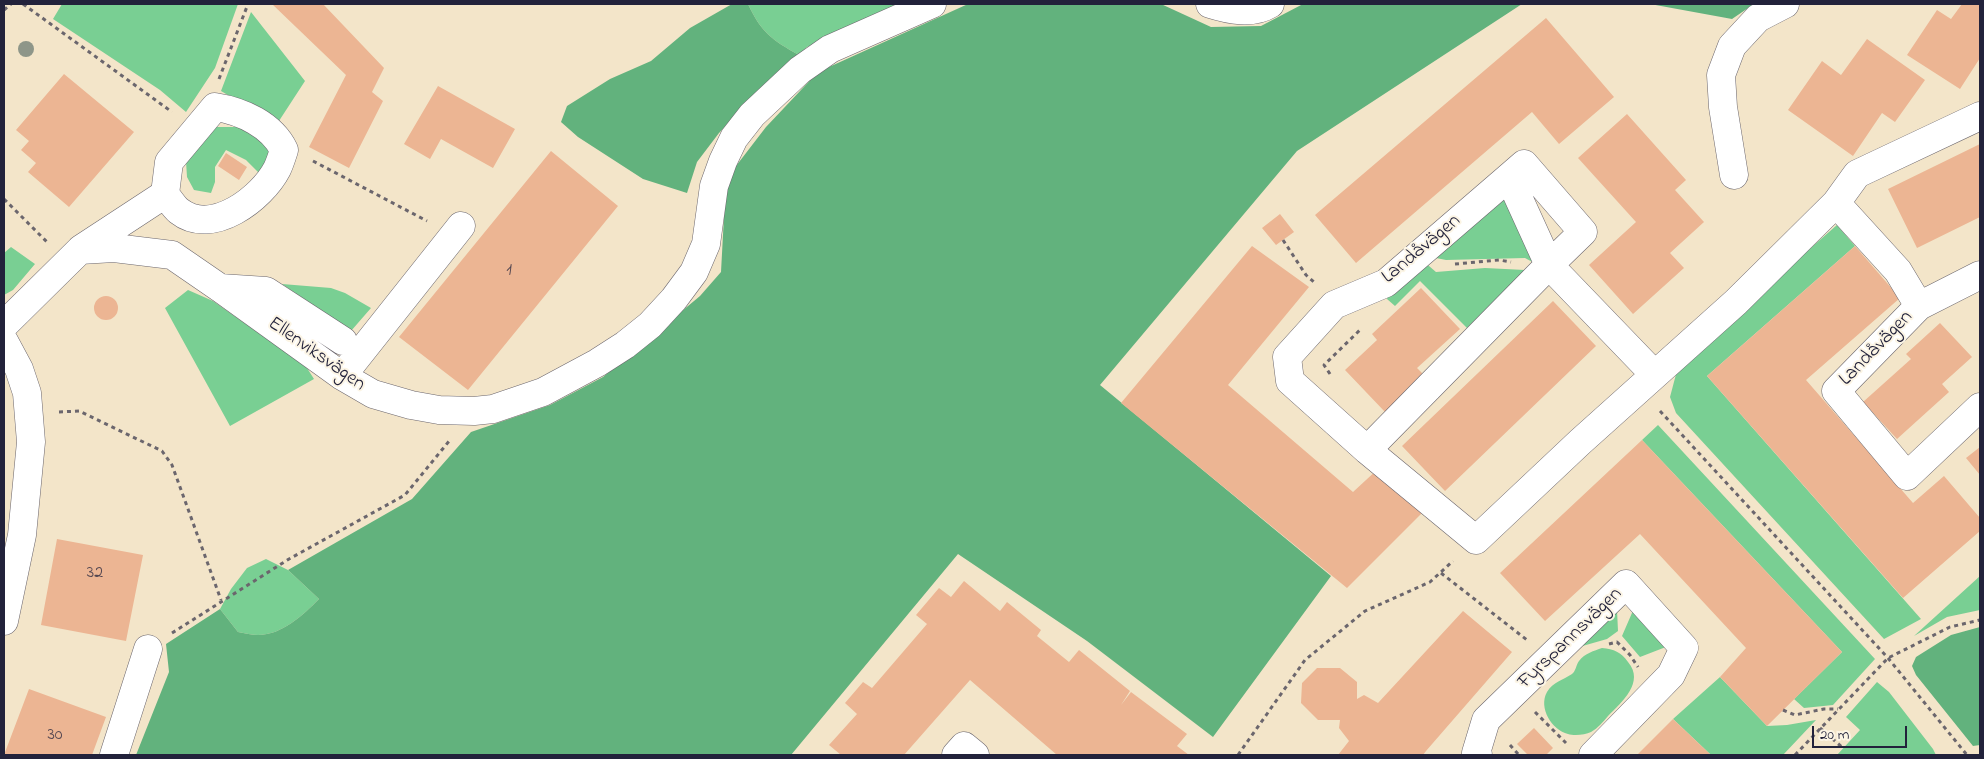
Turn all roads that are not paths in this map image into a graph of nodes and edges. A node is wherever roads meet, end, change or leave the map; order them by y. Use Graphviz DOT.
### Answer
graph roads {
  1 [pos="932,4"];
  2 [pos="1210,4"];
  3 [pos="1270,4"];
  4 [pos="1786,4"];
  5 [pos="1980,116"];
  6 [pos="1734,174"];
  7 [pos="1509,177"];
  8 [pos="165,194"];
  9 [pos="1836,203"];
  10 [pos="196,219"];
  11 [pos="457,230"];
  12 [pos="80,250"];
  13 [pos="172,255"];
  14 [pos="1546,268"];
  15 [pos="1980,275"];
  16 [pos="220,288"];
  17 [pos="1919,306"];
  18 [pos="4,325"];
  19 [pos="4,342"];
  20 [pos="343,342"];
  21 [pos="342,376"];
  22 [pos="1646,381"];
  23 [pos="1980,406"];
  24 [pos="1367,450"];
  25 [pos="4,621"];
  26 [pos="148,649"];
  27 [pos="1601,747"];
  28 [pos="114,755"];
  29 [pos="956,755"];
  30 [pos="975,755"];
  31 [pos="1478,755"];
  1 -- 21 [label="street, Ellenviksvägen"];
  2 -- 3 [label="street"];
  4 -- 6 [label="street"];
  5 -- 9 [label="street"];
  7 -- 14 [label="street"];
  7 -- 14 [label="street, Landåvägen"];
  7 -- 24 [label="street, Landåvägen"];
  8 -- 10 [label="street"];
  8 -- 10 [label="street"];
  8 -- 12 [label="street"];
  9 -- 17 [label="street, Landåvägen"];
  9 -- 22 [label="street"];
  10 -- 13 [label="street"];
  11 -- 21 [label="street"];
  12 -- 13 [label="street, Ellenviksvägen"];
  12 -- 18 [label="street"];
  13 -- 16 [label="street, Ellenviksvägen"];
  14 -- 22 [label="street"];
  14 -- 24 [label="street"];
  15 -- 17 [label="street, Landåvägen"];
  16 -- 20 [label="street"];
  16 -- 21 [label="street, Ellenviksvägen"];
  17 -- 23 [label="street, Landåvägen"];
  19 -- 25 [label="street"];
  22 -- 24 [label="street, Landåvägen"];
  26 -- 28 [label="street"];
  27 -- 31 [label="street, Fyrspannsvägen"];
  29 -- 30 [label="street"];
}
